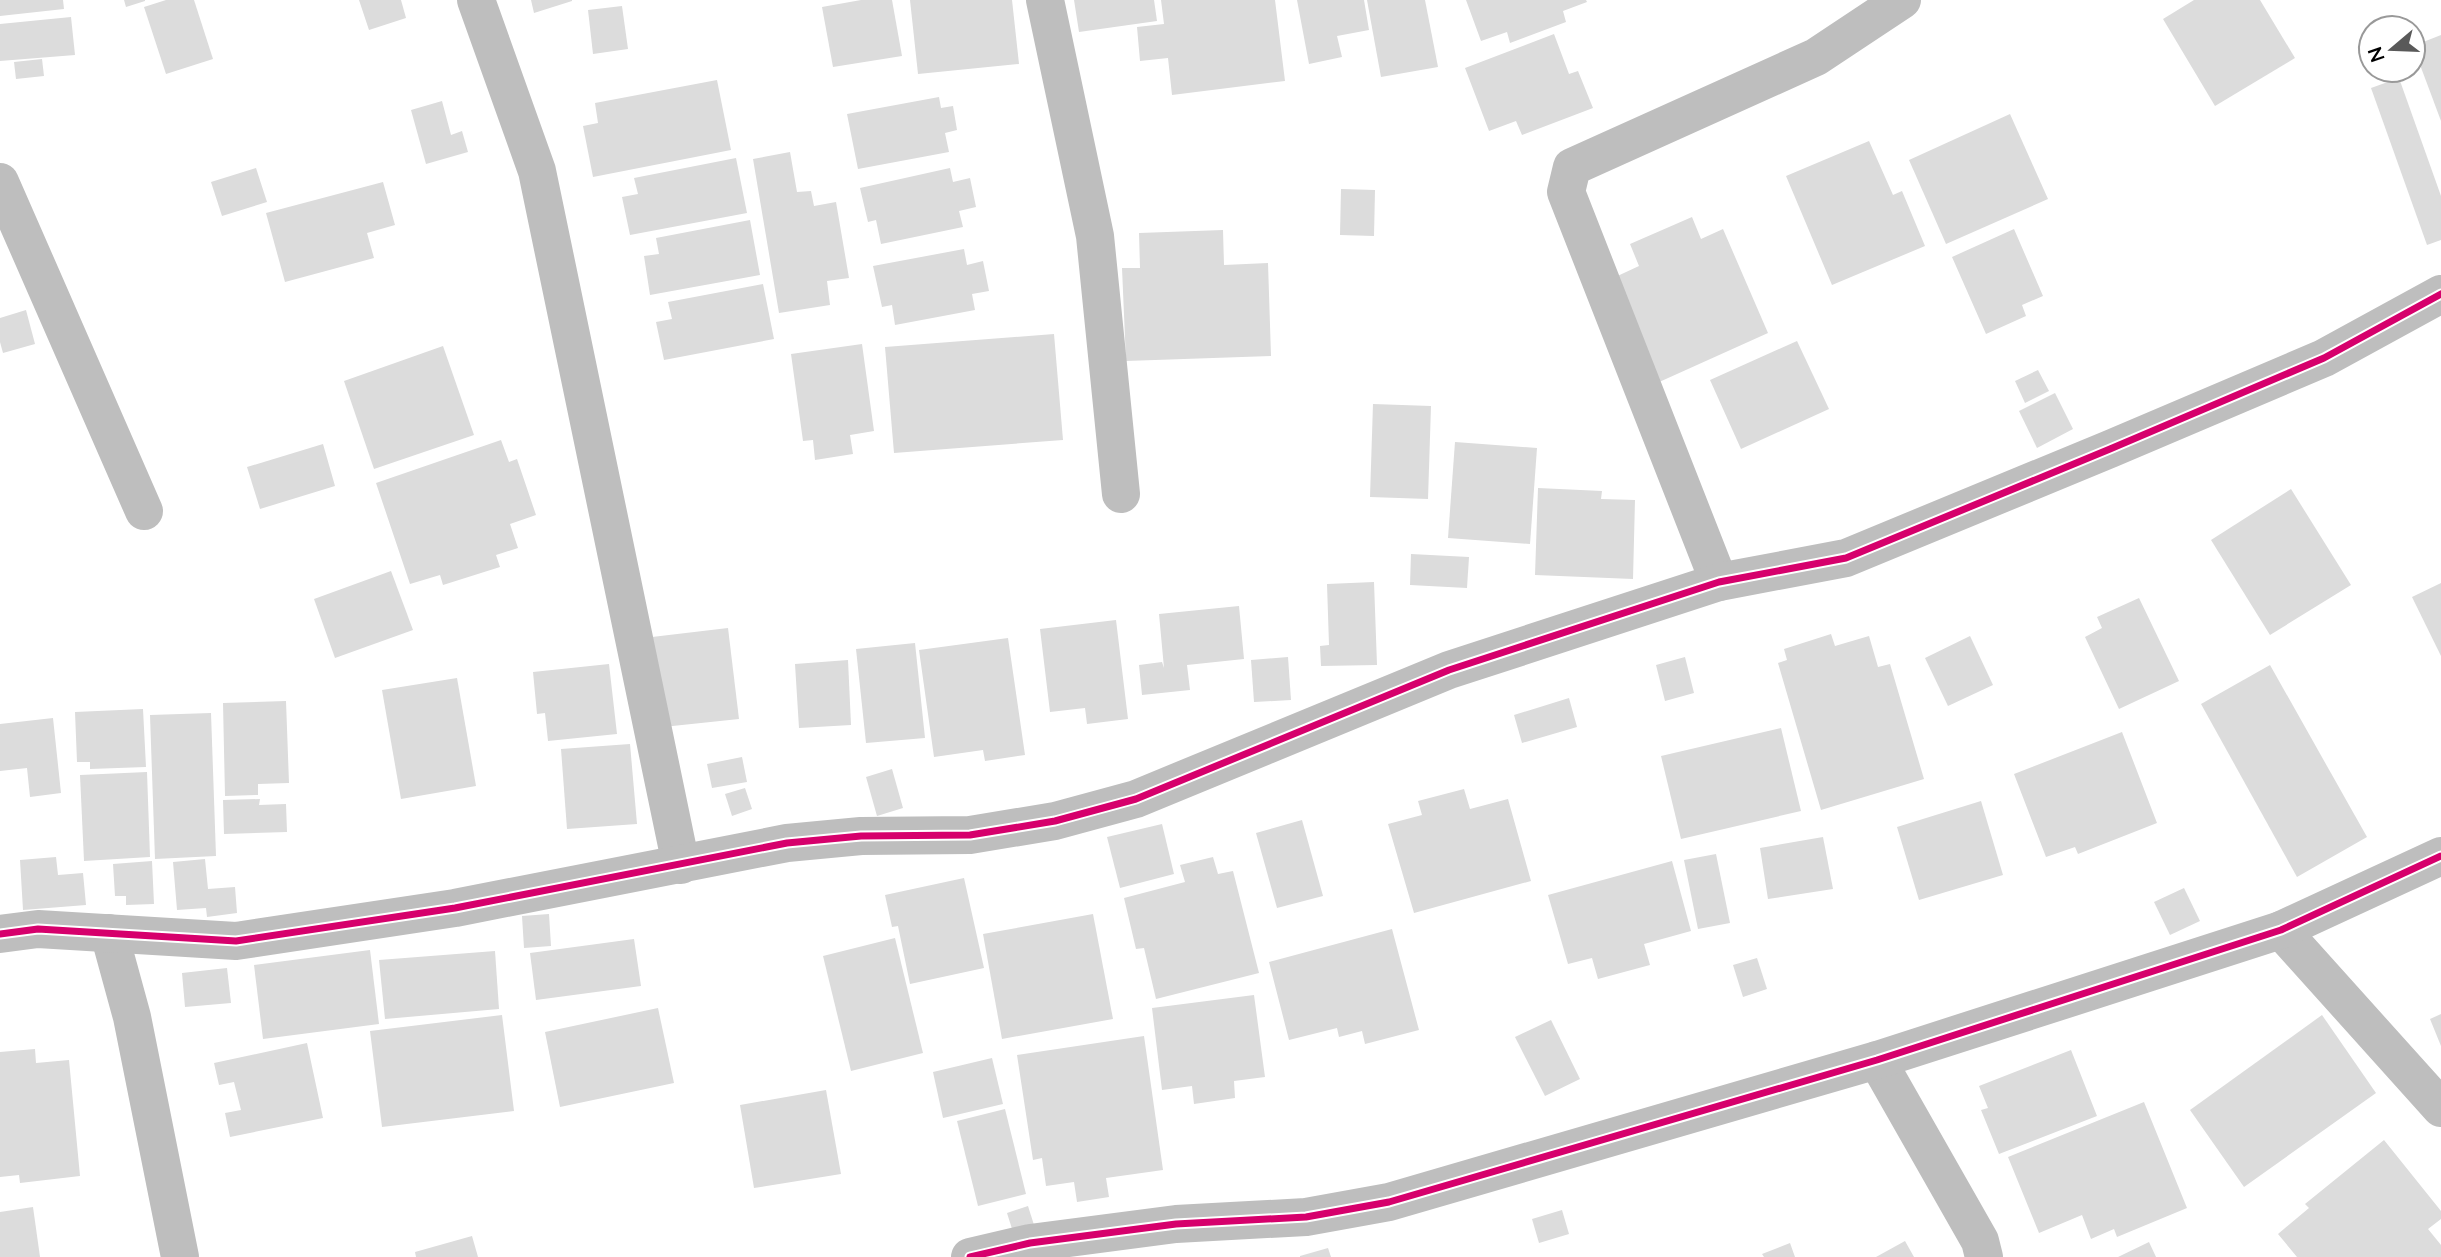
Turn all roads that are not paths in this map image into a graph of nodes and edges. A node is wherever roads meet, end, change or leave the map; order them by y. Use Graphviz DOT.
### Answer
graph roads {
  1 [pos="476,0"];
  2 [pos="1045,0"];
  3 [pos="1902,0"];
  4 [pos="0,182"];
  5 [pos="2441,294"];
  6 [pos="1121,494"];
  7 [pos="144,511"];
  8 [pos="1719,582"];
  9 [pos="2441,856"];
  10 [pos="681,866"];
  11 [pos="2281,930"];
  12 [pos="109,933"];
  13 [pos="0,934"];
  14 [pos="1877,1059"];
  15 [pos="2441,1108"];
  16 [pos="180,1257"];
  17 [pos="970,1257"];
  18 [pos="1984,1257"];
  1 -- 10 [label="street"];
  2 -- 6 [label="street"];
  3 -- 8 [label="street"];
  4 -- 7 [label="street"];
  5 -- 8 [label="street"];
  8 -- 10 [label="street"];
  9 -- 11 [label="street"];
  10 -- 12 [label="street"];
  11 -- 14 [label="street"];
  11 -- 15 [label="street"];
  12 -- 13 [label="street"];
  12 -- 16 [label="street"];
  14 -- 17 [label="street"];
  14 -- 18 [label="street"];
}
